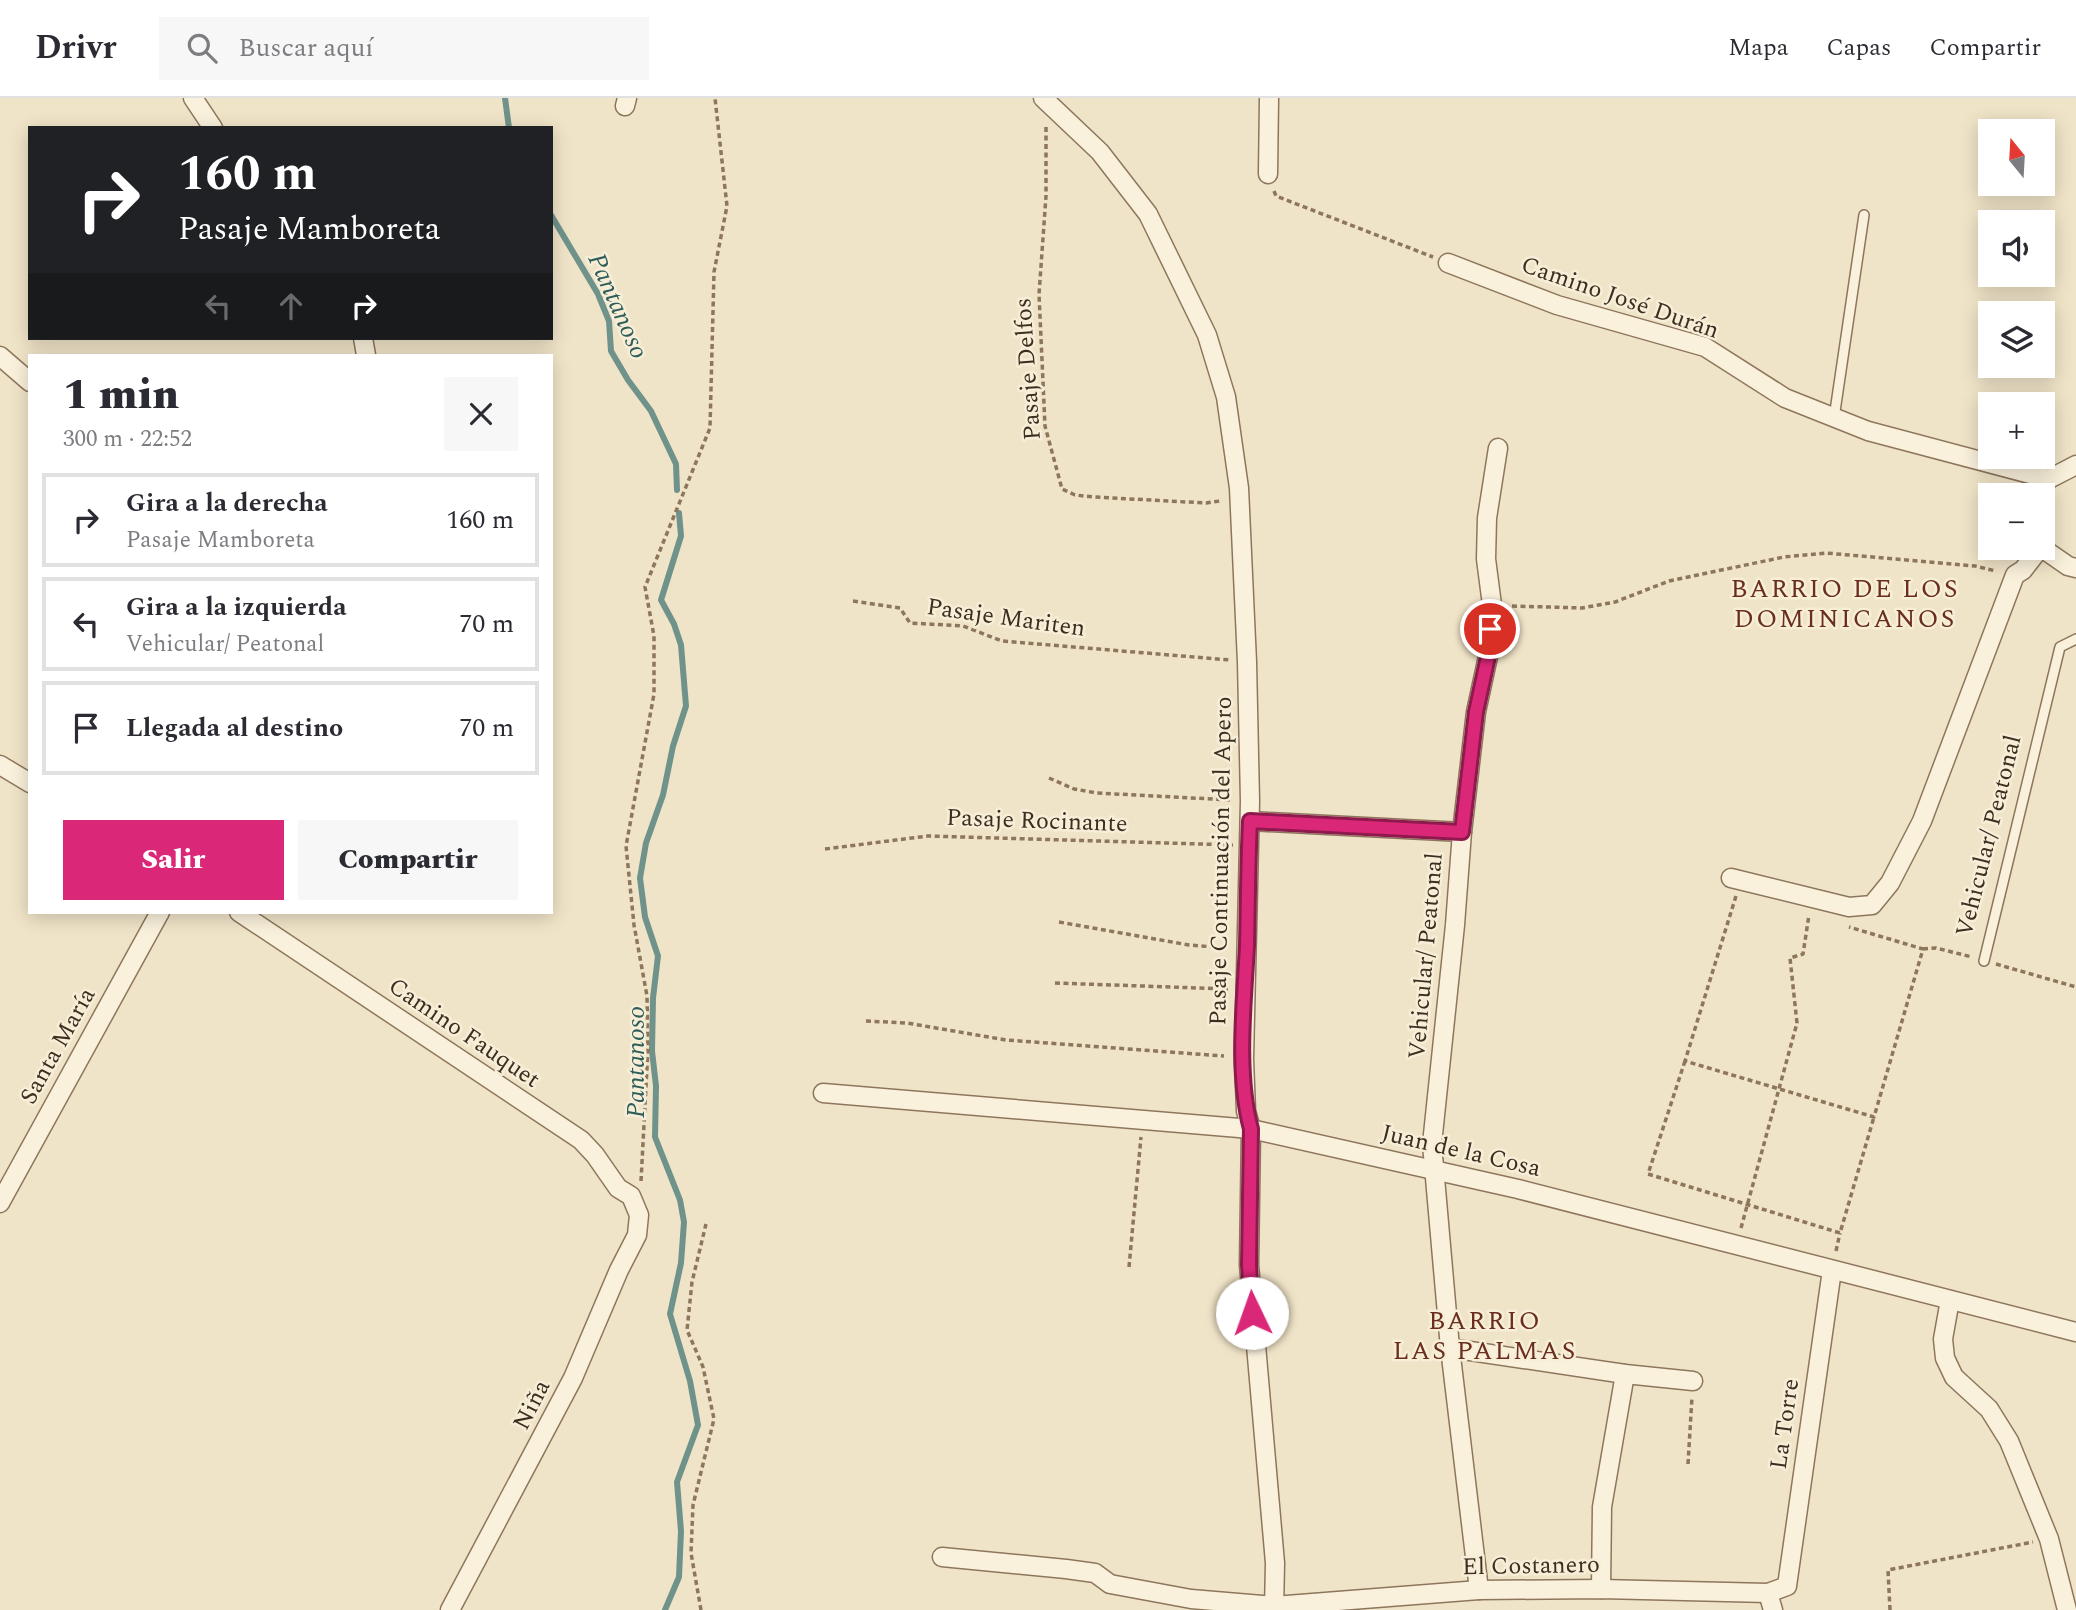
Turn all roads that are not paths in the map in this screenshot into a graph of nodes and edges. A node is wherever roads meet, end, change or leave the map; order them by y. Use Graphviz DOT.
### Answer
graph roads {
  1 [pos="193,98"];
  2 [pos="1269,98"];
  3 [pos="1044,99"];
  4 [pos="213,126"];
  5 [pos="1268,174"];
  6 [pos="1864,215"];
  7 [pos="1448,263"];
  8 [pos="0,356"];
  9 [pos="28,380"];
  10 [pos="1834,418"];
  11 [pos="1498,448"];
  12 [pos="2076,465"];
  13 [pos="2049,479"];
  14 [pos="2046,483"];
  15 [pos="2055,558"];
  16 [pos="2031,560"];
  17 [pos="2076,568"];
  18 [pos="2076,639"];
  19 [pos="0,765"];
  20 [pos="28,782"];
  21 [pos="1250,821"];
  22 [pos="1462,832"];
  23 [pos="1734,886"];
  24 [pos="158,914"];
  25 [pos="242,914"];
  26 [pos="1984,961"];
  27 [pos="823,1093"];
  28 [pos="1251,1129"];
  29 [pos="1433,1171"];
  30 [pos="0,1203"];
  31 [pos="639,1215"];
  32 [pos="1832,1270"];
  33 [pos="1950,1300"];
  34 [pos="2076,1332"];
  35 [pos="1450,1348"];
  36 [pos="1625,1374"];
  37 [pos="1693,1381"];
  38 [pos="942,1557"];
  39 [pos="1787,1586"];
  40 [pos="1601,1589"];
  41 [pos="1479,1590"];
  42 [pos="1191,1600"];
  43 [pos="1770,1602"];
  44 [pos="1274,1608"];
  45 [pos="450,1610"];
  46 [pos="1173,1610"];
  47 [pos="2067,1610"];
  1 -- 4 [label="street"];
  2 -- 5 [label="street"];
  3 -- 21 [label="street, Pasaje Continuación del Apero"];
  6 -- 10 [label="lane"];
  7 -- 10 [label="street, Camino José Durán"];
  8 -- 9 [label="street"];
  10 -- 13 [label="street, Camino José Durán"];
  11 -- 22 [label="street, Vehicular/ Peatonal"];
  12 -- 13 [label="street"];
  13 -- 14 [label="street"];
  15 -- 17 [label="street"];
  16 -- 23 [label="street"];
  18 -- 26 [label="lane, Vehicular/ Peatonal"];
  19 -- 20 [label="street"];
  21 -- 22 [label="street"];
  21 -- 28 [label="street, Pasaje Continuación del Apero"];
  22 -- 29 [label="street, Vehicular/ Peatonal"];
  24 -- 30 [label="street, Santa María"];
  25 -- 31 [label="street, Camino Fauquet"];
  27 -- 28 [label="street, Juan de la Cosa"];
  28 -- 29 [label="street, Juan de la Cosa"];
  28 -- 44 [label="street, Pasaje Continuación del Apero"];
  29 -- 32 [label="street, Juan de la Cosa"];
  29 -- 35 [label="street, Vehicular/ Peatonal"];
  31 -- 45 [label="street, Niña"];
  32 -- 33 [label="street, Juan de la Cosa"];
  32 -- 39 [label="street, La Torre"];
  33 -- 34 [label="street, Juan de la Cosa"];
  33 -- 47 [label="street"];
  35 -- 36 [label="street"];
  35 -- 41 [label="street, Vehicular/ Peatonal"];
  36 -- 37 [label="street"];
  36 -- 40 [label="street"];
  38 -- 42 [label="street"];
  39 -- 43 [label="street, El Costanero"];
  40 -- 41 [label="street, El Costanero"];
  40 -- 43 [label="street, El Costanero"];
  41 -- 44 [label="street, El Costanero"];
  42 -- 44 [label="street"];
  42 -- 46 [label="street"];
}
